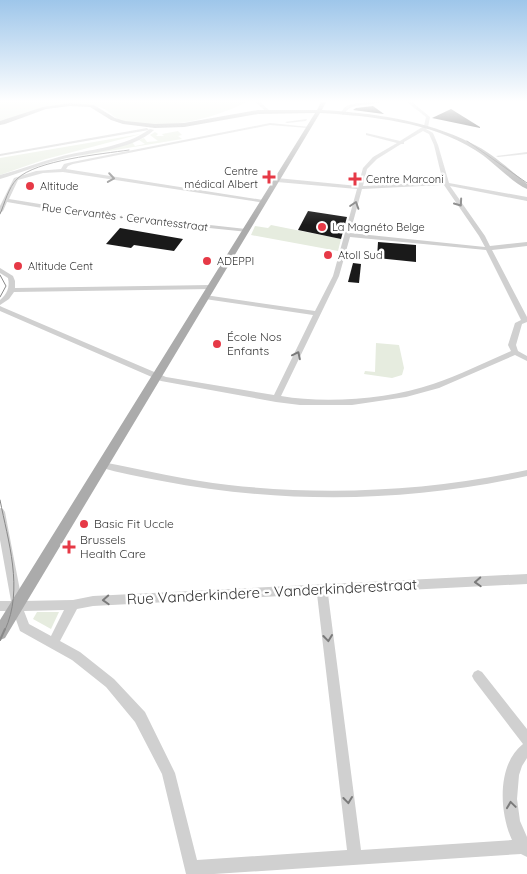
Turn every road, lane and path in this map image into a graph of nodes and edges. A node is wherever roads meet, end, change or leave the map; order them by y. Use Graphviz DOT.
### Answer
graph roads {
  1 [pos="67,143"];
  2 [pos="124,143"];
  3 [pos="175,143"];
  4 [pos="296,143"];
  5 [pos="398,143"];
  6 [pos="435,143"];
  7 [pos="463,143"];
  8 [pos="476,143"];
  9 [pos="402,144"];
  10 [pos="527,153"];
  11 [pos="0,155"];
  12 [pos="498,156"];
  13 [pos="63,170"];
  14 [pos="11,174"];
  15 [pos="0,178"];
  16 [pos="527,178"];
  17 [pos="277,180"];
  18 [pos="446,183"];
  19 [pos="527,187"];
  20 [pos="360,188"];
  21 [pos="527,199"];
  22 [pos="5,200"];
  23 [pos="263,202"];
  24 [pos="0,211"];
  25 [pos="246,231"];
  26 [pos="348,235"];
  27 [pos="527,244"];
  28 [pos="488,249"];
  29 [pos="0,270"];
  30 [pos="211,287"];
  31 [pos="12,290"];
  32 [pos="205,297"];
  33 [pos="0,303"];
  34 [pos="0,308"];
  35 [pos="318,314"];
  36 [pos="526,320"];
  37 [pos="515,352"];
  38 [pos="527,359"];
  39 [pos="157,376"];
  40 [pos="276,399"];
  41 [pos="102,465"];
  42 [pos="527,473"];
  43 [pos="0,512"];
  44 [pos="527,579"];
  45 [pos="322,590"];
  46 [pos="17,605"];
  47 [pos="73,605"];
  48 [pos="0,606"];
  49 [pos="0,634"];
  50 [pos="53,643"];
  51 [pos="478,676"];
  52 [pos="527,739"];
  53 [pos="527,749"];
  54 [pos="526,848"];
  55 [pos="355,857"];
  56 [pos="193,871"];
  1 -- 11 [label="street"];
  2 -- 14 [label="street"];
  3 -- 13 [label="street"];
  4 -- 17 [label="main road"];
  5 -- 9 [label="street"];
  6 -- 18 [label="street"];
  7 -- 19 [label="main road"];
  8 -- 12 [label="main road"];
  9 -- 20 [label="street"];
  10 -- 12 [label="street"];
  12 -- 16 [label="main road"];
  13 -- 22 [label="street"];
  13 -- 23 [label="street, one-way"];
  14 -- 15 [label="street"];
  17 -- 20 [label="street"];
  17 -- 23 [label="main road"];
  18 -- 20 [label="street"];
  18 -- 21 [label="street"];
  18 -- 28 [label="street, one-way"];
  26 -- 20 [label="street, one-way"];
  22 -- 24 [label="street"];
  22 -- 25 [label="street, Rue Cervantès - Cervantesstraat"];
  23 -- 25 [label="main road"];
  25 -- 30 [label="main road"];
  26 -- 28 [label="street"];
  26 -- 35 [label="street"];
  27 -- 28 [label="street"];
  28 -- 36 [label="street"];
  29 -- 31 [label="street"];
  30 -- 31 [label="street"];
  30 -- 32 [label="main road"];
  31 -- 33 [label="street"];
  32 -- 35 [label="street"];
  32 -- 39 [label="main road"];
  34 -- 39 [label="street"];
  40 -- 35 [label="street, one-way"];
  36 -- 37 [label="street"];
  37 -- 38 [label="street"];
  37 -- 40 [label="street"];
  39 -- 40 [label="street"];
  39 -- 41 [label="main road"];
  41 -- 42 [label="street"];
  41 -- 46 [label="main road"];
  43 -- 46 [label="street"];
  44 -- 45 [label="street, Rue Vanderkindere - Vanderkinderestraat, one-way"];
  45 -- 47 [label="street, Rue Vanderkindere - Vanderkinderestraat, one-way"];
  45 -- 55 [label="street, one-way"];
  46 -- 47 [label="street, Rue Vanderkindere - Vanderkinderestraat"];
  46 -- 48 [label="street, Rue Vanderkindere - Vanderkinderestraat"];
  46 -- 49 [label="main road"];
  46 -- 50 [label="street"];
  47 -- 50 [label="street"];
  50 -- 56 [label="street"];
  51 -- 52 [label="street"];
  54 -- 53 [label="street, one-way"];
  54 -- 55 [label="street"];
  55 -- 56 [label="street"];
}
